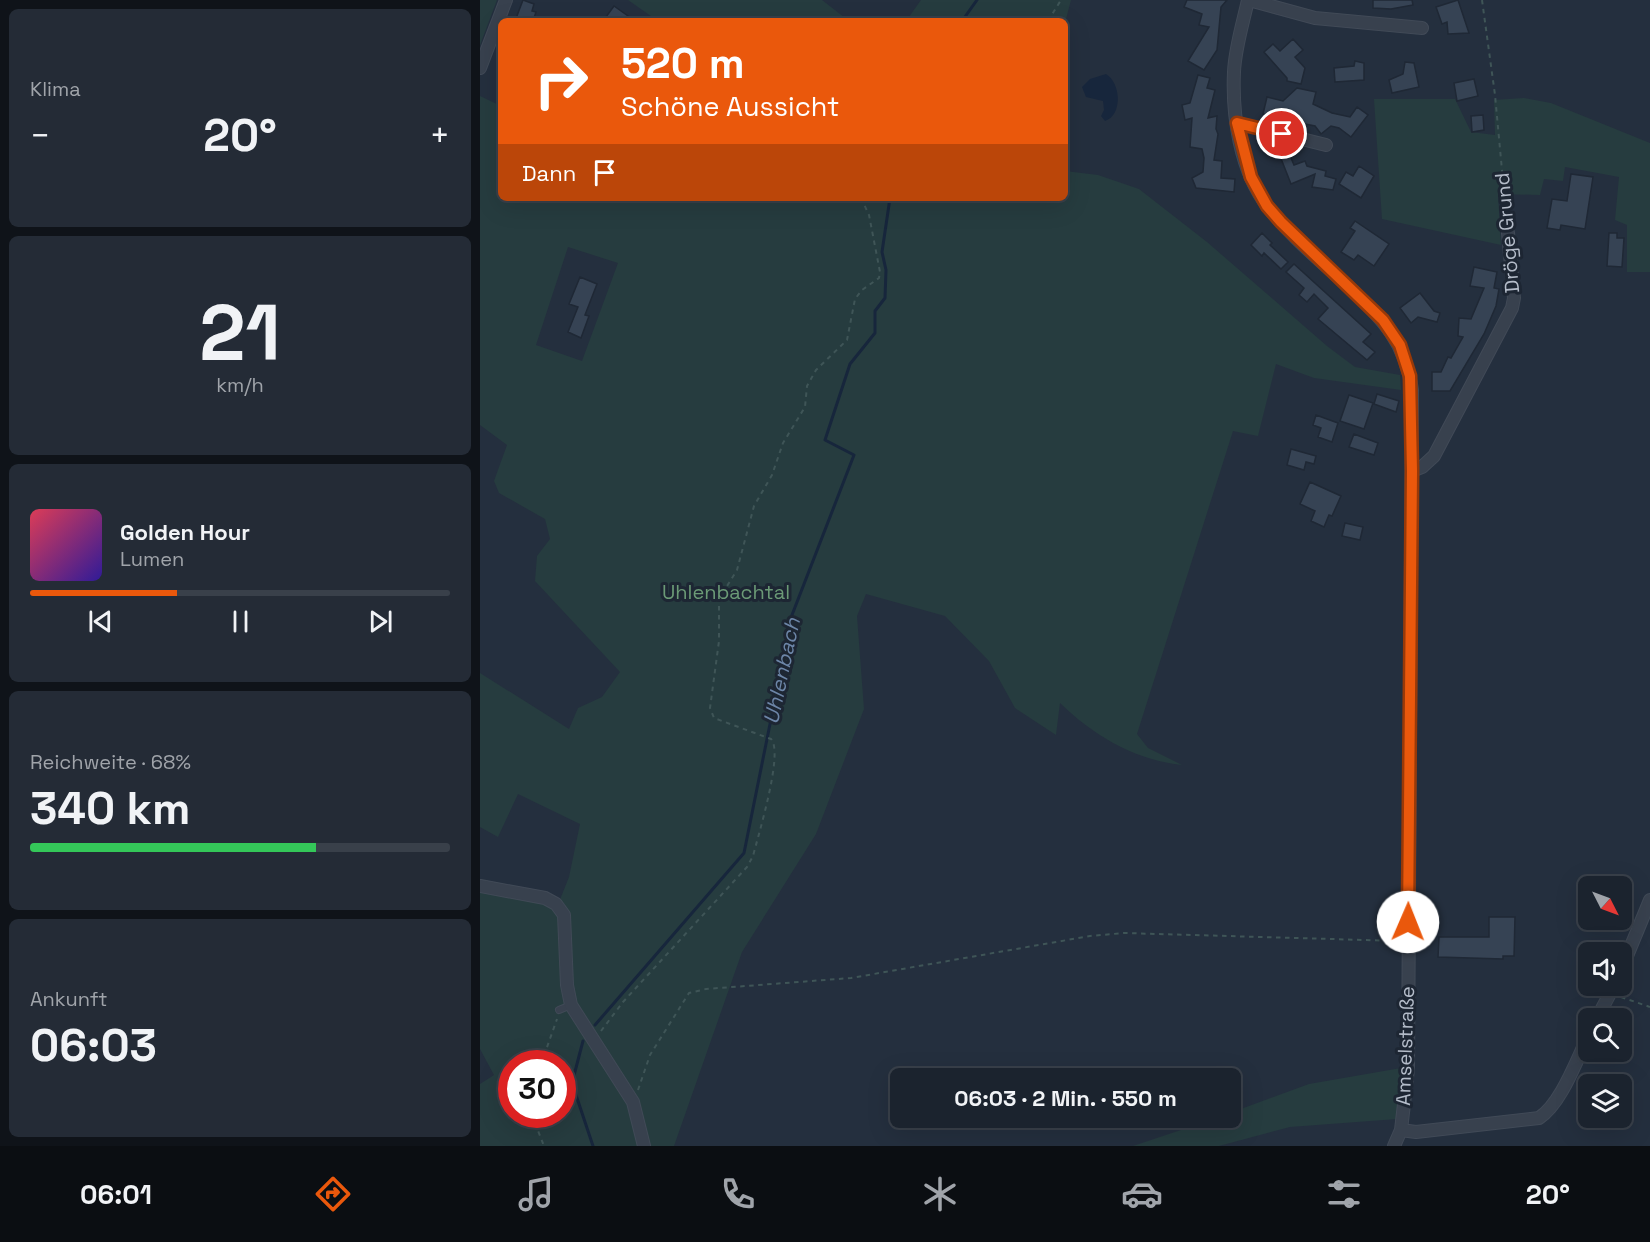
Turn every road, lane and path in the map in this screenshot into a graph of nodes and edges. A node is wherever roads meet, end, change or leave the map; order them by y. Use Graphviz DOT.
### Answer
graph roads {
  1 [pos="506,0"];
  2 [pos="1061,0"];
  3 [pos="1249,0"];
  4 [pos="1482,0"];
  5 [pos="499,18"];
  6 [pos="1050,18"];
  7 [pos="498,21"];
  8 [pos="1422,28"];
  9 [pos="480,68"];
  10 [pos="1237,123"];
  11 [pos="1326,145"];
  12 [pos="862,201"];
  13 [pos="1508,233"];
  14 [pos="1412,471"];
  15 [pos="480,886"];
  16 [pos="1650,900"];
  17 [pos="1408,941"];
  18 [pos="1632,944"];
  19 [pos="1627,996"];
  20 [pos="1650,1007"];
  21 [pos="565,1008"];
  22 [pos="593,1040"];
  23 [pos="547,1050"];
  24 [pos="1578,1057"];
  25 [pos="633,1102"];
  26 [pos="537,1128"];
  27 [pos="1401,1130"];
  28 [pos="544,1146"];
  29 [pos="644,1146"];
  30 [pos="1394,1146"];
  1 -- 5 [label="street"];
  2 -- 6 [label="path"];
  3 -- 8 [label="street"];
  3 -- 10 [label="street, Amselstraße"];
  4 -- 13 [label="path, Dröge Grund"];
  7 -- 9 [label="street"];
  10 -- 11 [label="street"];
  10 -- 14 [label="street, Amselstraße"];
  12 -- 22 [label="path"];
  13 -- 14 [label="street, Dröge Grund"];
  14 -- 17 [label="street, Amselstraße"];
  15 -- 21 [label="street"];
  16 -- 18 [label="street"];
  17 -- 25 [label="path"];
  17 -- 27 [label="street, Amselstraße"];
  19 -- 20 [label="path"];
  21 -- 22 [label="street"];
  21 -- 23 [label="path"];
  22 -- 25 [label="street"];
  24 -- 27 [label="street"];
  25 -- 29 [label="street"];
  26 -- 28 [label="path"];
  27 -- 30 [label="street, Amselstraße"];
}
